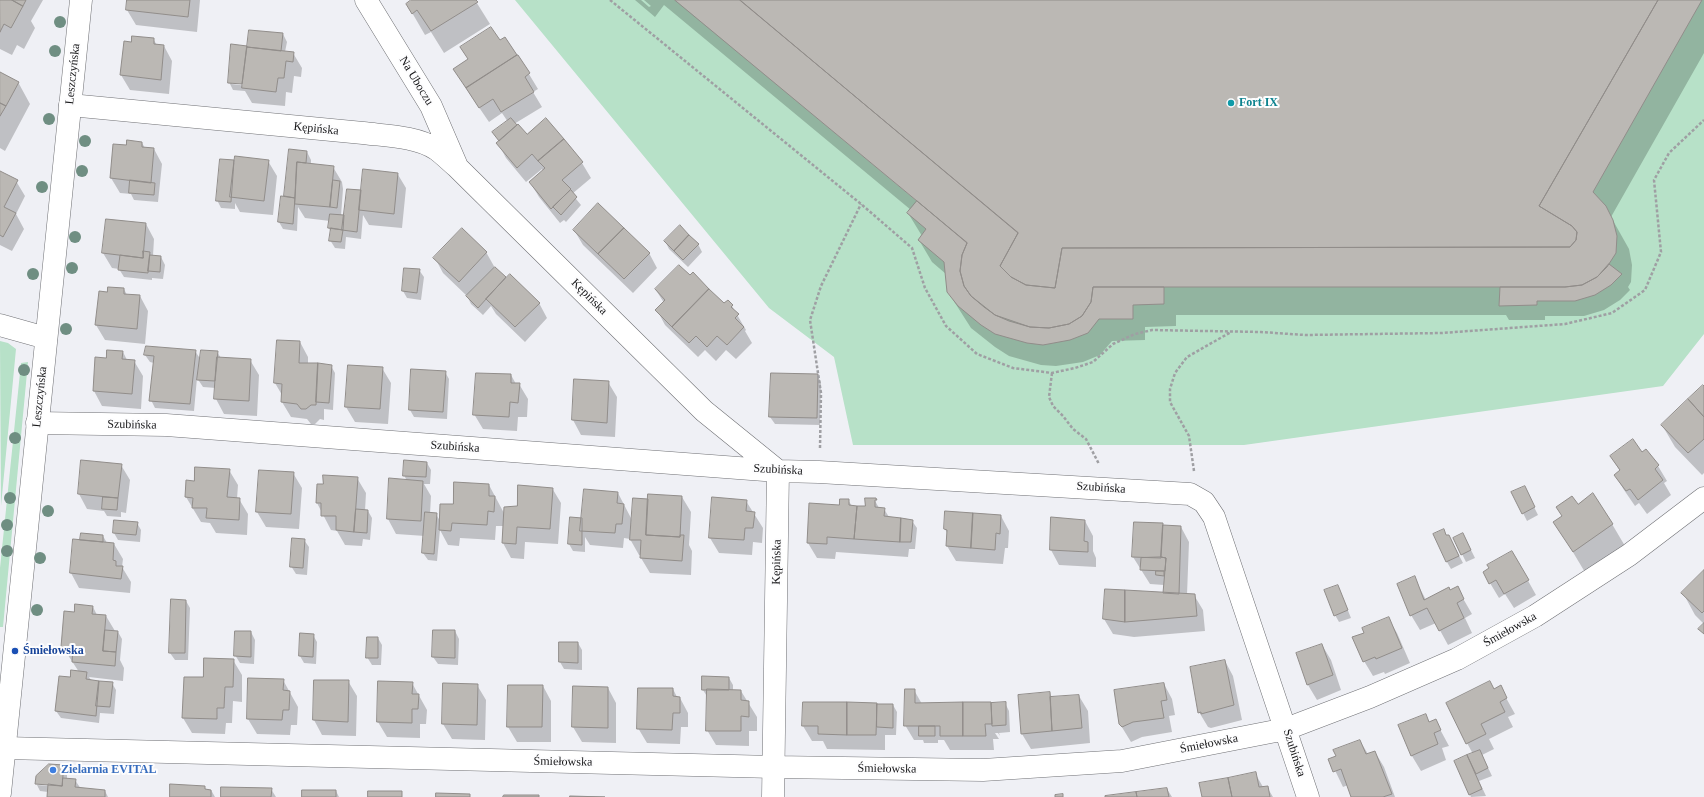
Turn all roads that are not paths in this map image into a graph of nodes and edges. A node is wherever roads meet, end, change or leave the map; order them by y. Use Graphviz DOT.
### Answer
graph roads {
  1 [pos="81,0"];
  2 [pos="366,0"];
  3 [pos="70,105"];
  4 [pos="457,167"];
  5 [pos="0,325"];
  6 [pos="46,338"];
  7 [pos="37,423"];
  8 [pos="778,471"];
  9 [pos="1704,498"];
  10 [pos="1286,728"];
  11 [pos="5,748"];
  12 [pos="774,767"];
  13 [pos="0,794"];
  14 [pos="773,797"];
  15 [pos="1308,797"];
  1 -- 3 [label="street, Leszczyńska"];
  2 -- 4 [label="street, Na Uboczu"];
  3 -- 4 [label="street, Kępińska"];
  3 -- 6 [label="street, Leszczyńska"];
  4 -- 8 [label="street, Kępińska"];
  5 -- 6 [label="street"];
  6 -- 7 [label="street, Leszczyńska"];
  7 -- 8 [label="street, Szubińska"];
  7 -- 11 [label="street, Leszczyńska"];
  8 -- 10 [label="street, Szubińska"];
  8 -- 12 [label="street, Kępińska"];
  9 -- 10 [label="street, Śmiełowska"];
  10 -- 12 [label="street, Śmiełowska"];
  10 -- 15 [label="street, Szubińska"];
  11 -- 12 [label="street, Śmiełowska"];
  11 -- 13 [label="street, Leszczyńska"];
  12 -- 14 [label="street, Kępińska"];
}
